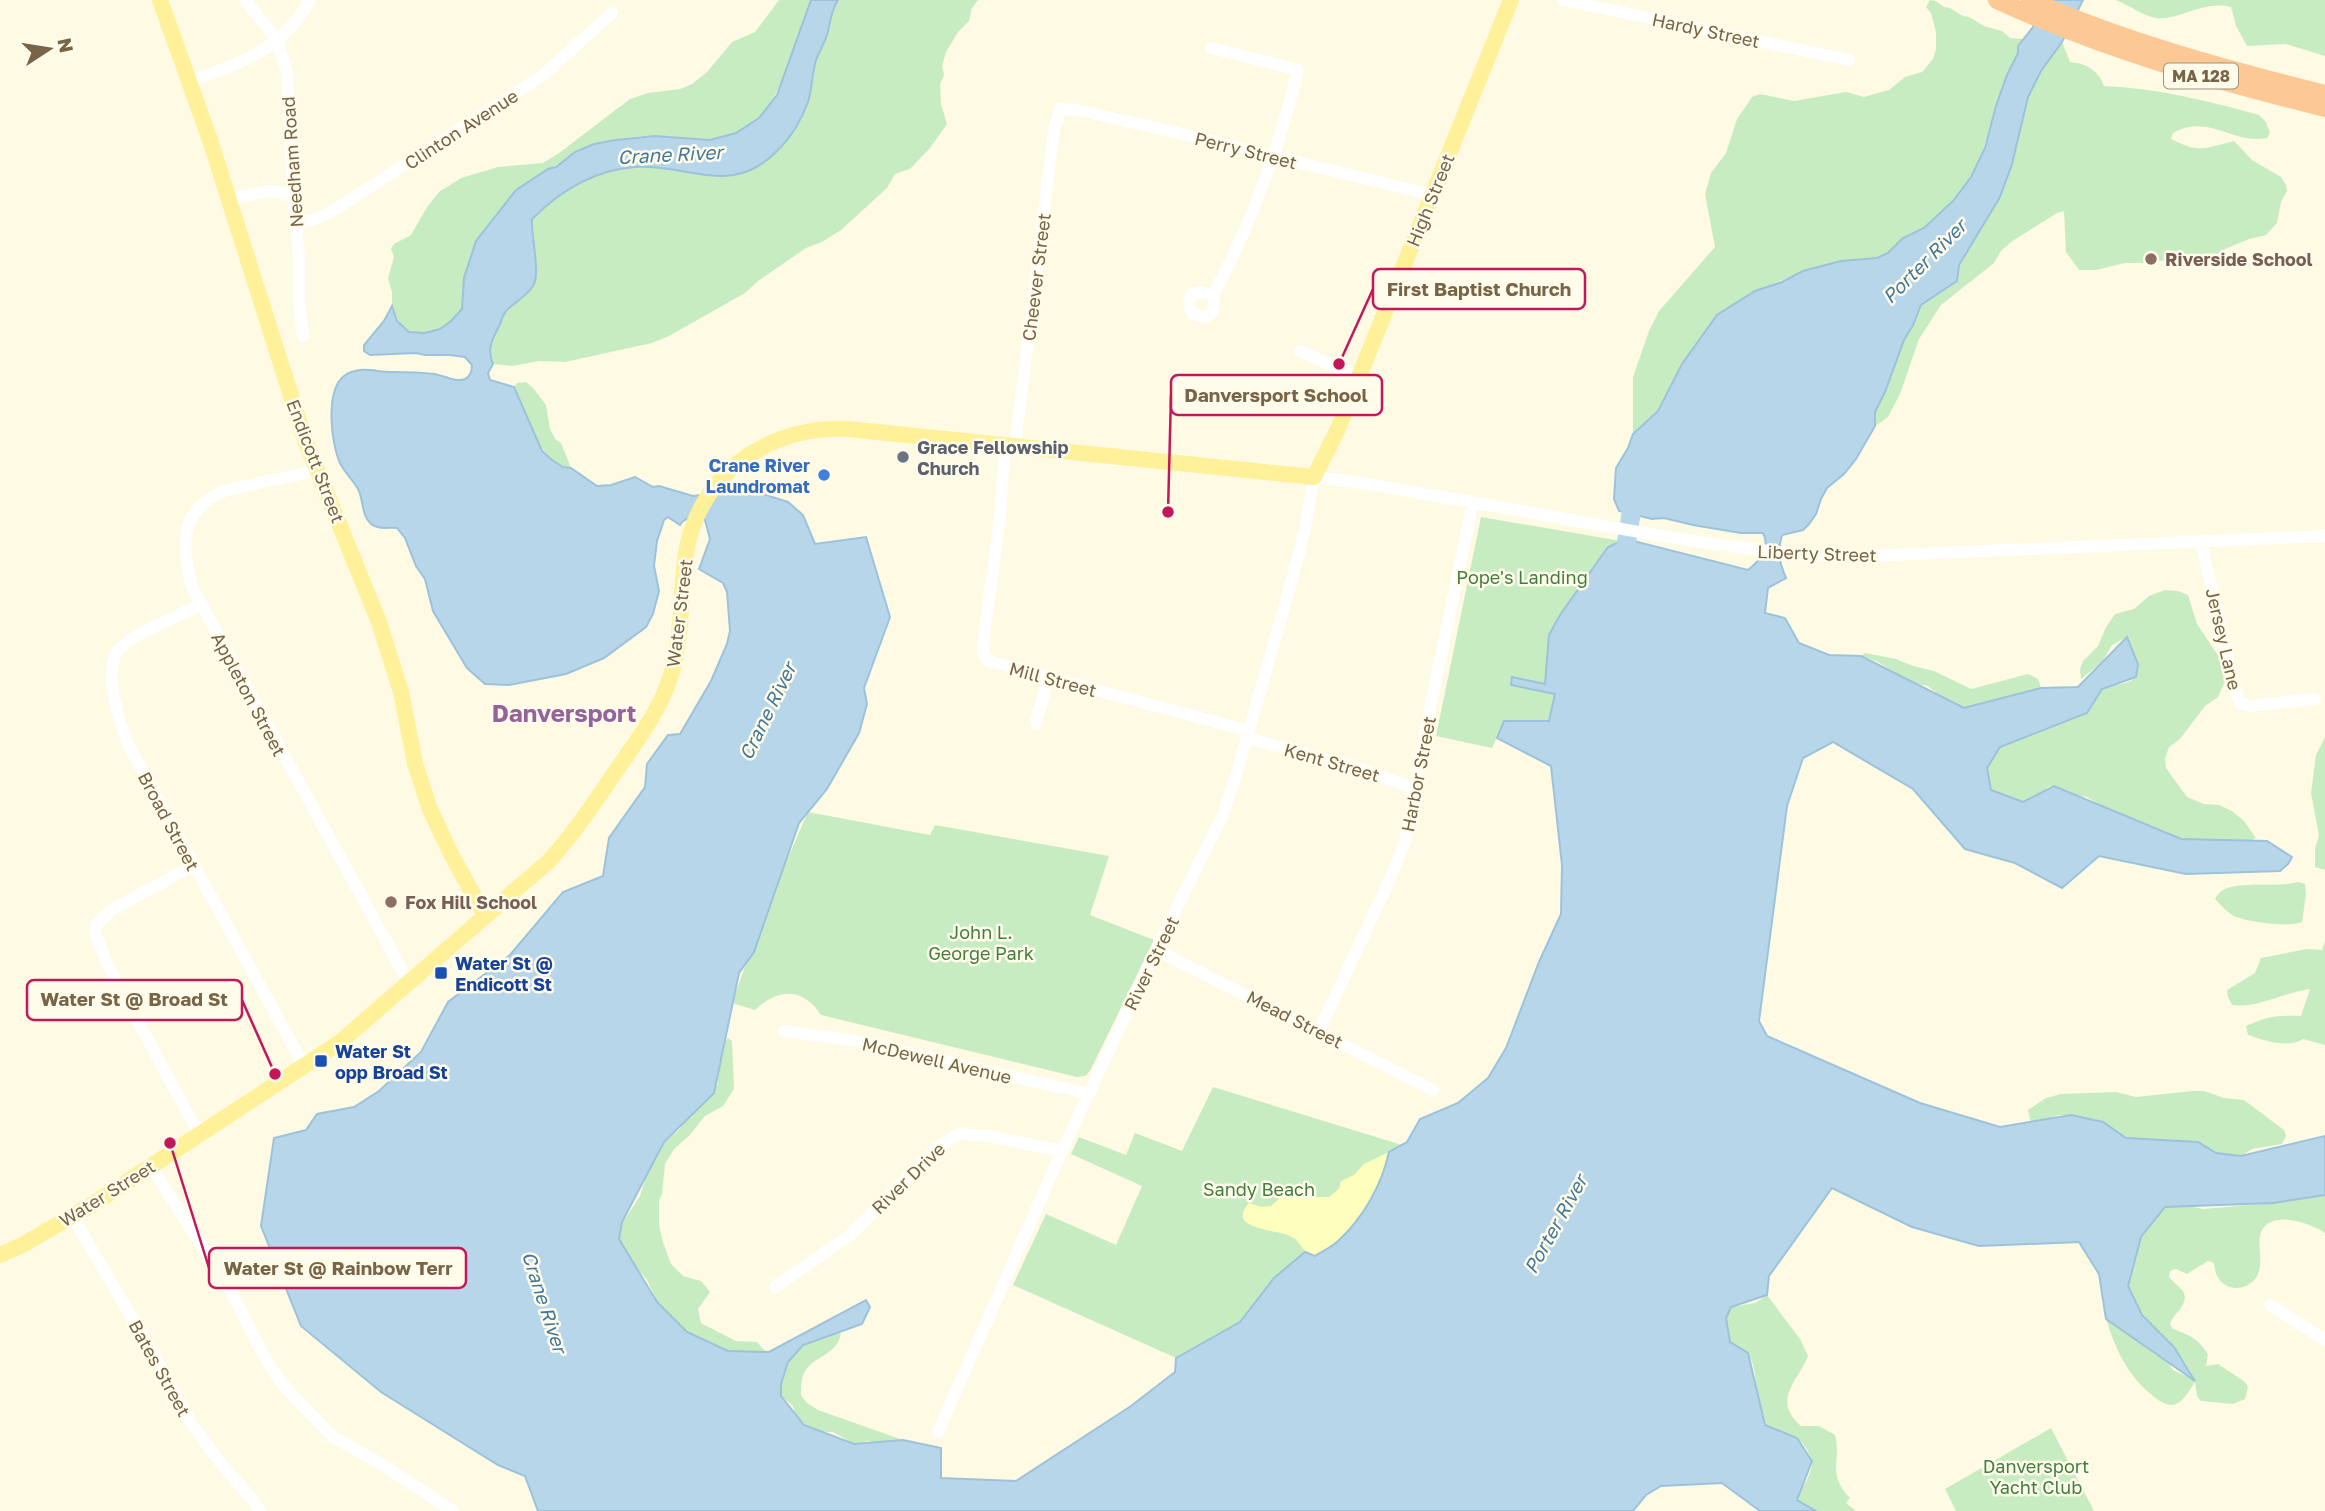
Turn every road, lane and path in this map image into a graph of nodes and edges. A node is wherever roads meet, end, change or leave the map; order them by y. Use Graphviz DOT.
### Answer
graph roads {
  1 [pos="160,0"];
  2 [pos="245,0"];
  3 [pos="310,0"];
  4 [pos="1511,0"];
  5 [pos="1563,0"];
  6 [pos="1997,0"];
  7 [pos="2026,6"];
  8 [pos="612,13"];
  9 [pos="2083,29"];
  10 [pos="277,40"];
  11 [pos="1211,48"];
  12 [pos="1849,60"];
  13 [pos="190,81"];
  14 [pos="2325,94"];
  15 [pos="2325,108"];
  16 [pos="1060,109"];
  17 [pos="1274,157"];
  18 [pos="293,195"];
  19 [pos="1432,195"];
  20 [pos="229,199"];
  21 [pos="295,224"];
  22 [pos="1213,295"];
  23 [pos="303,336"];
  24 [pos="1300,351"];
  25 [pos="1358,376"];
  26 [pos="1010,446"];
  27 [pos="316,471"];
  28 [pos="1314,477"];
  29 [pos="1473,502"];
  30 [pos="2325,536"];
  31 [pos="2201,542"];
  32 [pos="201,605"];
  33 [pos="1048,678"];
  34 [pos="2315,699"];
  35 [pos="1036,723"];
  36 [pos="1248,735"];
  37 [pos="1416,789"];
  38 [pos="193,866"];
  39 [pos="485,916"];
  40 [pos="1156,950"];
  41 [pos="409,983"];
  42 [pos="783,1031"];
  43 [pos="1319,1031"];
  44 [pos="304,1066"];
  45 [pos="1433,1090"];
  46 [pos="1089,1094"];
  47 [pos="199,1134"];
  48 [pos="1062,1152"];
  49 [pos="151,1166"];
  50 [pos="72,1216"];
  51 [pos="0,1255"];
  52 [pos="775,1287"];
  53 [pos="2270,1306"];
  54 [pos="2325,1340"];
  55 [pos="938,1432"];
  56 [pos="260,1511"];
  57 [pos="453,1511"];
  1 -- 13 [label="main road, Endicott Street"];
  2 -- 10 [label="street, Needham Road"];
  3 -- 10 [label="street"];
  4 -- 19 [label="main road, High Street"];
  5 -- 12 [label="street, Hardy Street"];
  6 -- 7 [label="highway, MA 128"];
  7 -- 9 [label="highway, MA 128"];
  8 -- 21 [label="street, Clinton Avenue"];
  9 -- 14 [label="highway, MA 128"];
  9 -- 15 [label="highway, MA 128"];
  10 -- 13 [label="street"];
  10 -- 18 [label="street, Needham Road"];
  11 -- 17 [label="street"];
  13 -- 20 [label="main road, Endicott Street"];
  16 -- 17 [label="street, Perry Street"];
  16 -- 26 [label="street, Cheever Street"];
  17 -- 19 [label="street, Perry Street"];
  17 -- 22 [label="street"];
  18 -- 20 [label="street"];
  18 -- 21 [label="street, Needham Road"];
  19 -- 25 [label="main road, High Street"];
  20 -- 27 [label="main road, Endicott Street"];
  21 -- 23 [label="street, Needham Road"];
  24 -- 25 [label="street"];
  25 -- 28 [label="main road, High Street"];
  26 -- 28 [label="main road, Water Street"];
  26 -- 33 [label="street, Mill Street"];
  26 -- 39 [label="main road, Water Street"];
  27 -- 32 [label="street, Appleton Street"];
  27 -- 39 [label="main road, Endicott Street"];
  28 -- 29 [label="street, Liberty Street"];
  28 -- 36 [label="street, River Street"];
  29 -- 31 [label="street, Liberty Street"];
  29 -- 37 [label="street, Harbor Street"];
  30 -- 31 [label="street, Liberty Street"];
  31 -- 34 [label="street, Jersey Lane"];
  32 -- 38 [label="street, Broad Street"];
  32 -- 41 [label="street, Appleton Street"];
  33 -- 35 [label="street"];
  33 -- 36 [label="street, Mill Street"];
  36 -- 37 [label="street, Kent Street"];
  36 -- 40 [label="street, River Street"];
  37 -- 43 [label="street, Harbor Street"];
  38 -- 44 [label="street, Broad Street"];
  38 -- 47 [label="street"];
  39 -- 41 [label="main road, Water Street"];
  40 -- 43 [label="street, Mead Street"];
  40 -- 46 [label="street, River Street"];
  41 -- 44 [label="main road, Water Street"];
  42 -- 46 [label="street, McDewell Avenue"];
  43 -- 45 [label="street, Mead Street"];
  44 -- 47 [label="main road, Water Street"];
  46 -- 48 [label="street, River Street"];
  47 -- 49 [label="main road, Water Street"];
  48 -- 52 [label="street, River Drive"];
  48 -- 55 [label="street, River Street"];
  49 -- 50 [label="main road, Water Street"];
  49 -- 57 [label="street"];
  50 -- 51 [label="main road, Water Street"];
  50 -- 56 [label="street, Bates Street"];
  53 -- 54 [label="street"];
}
